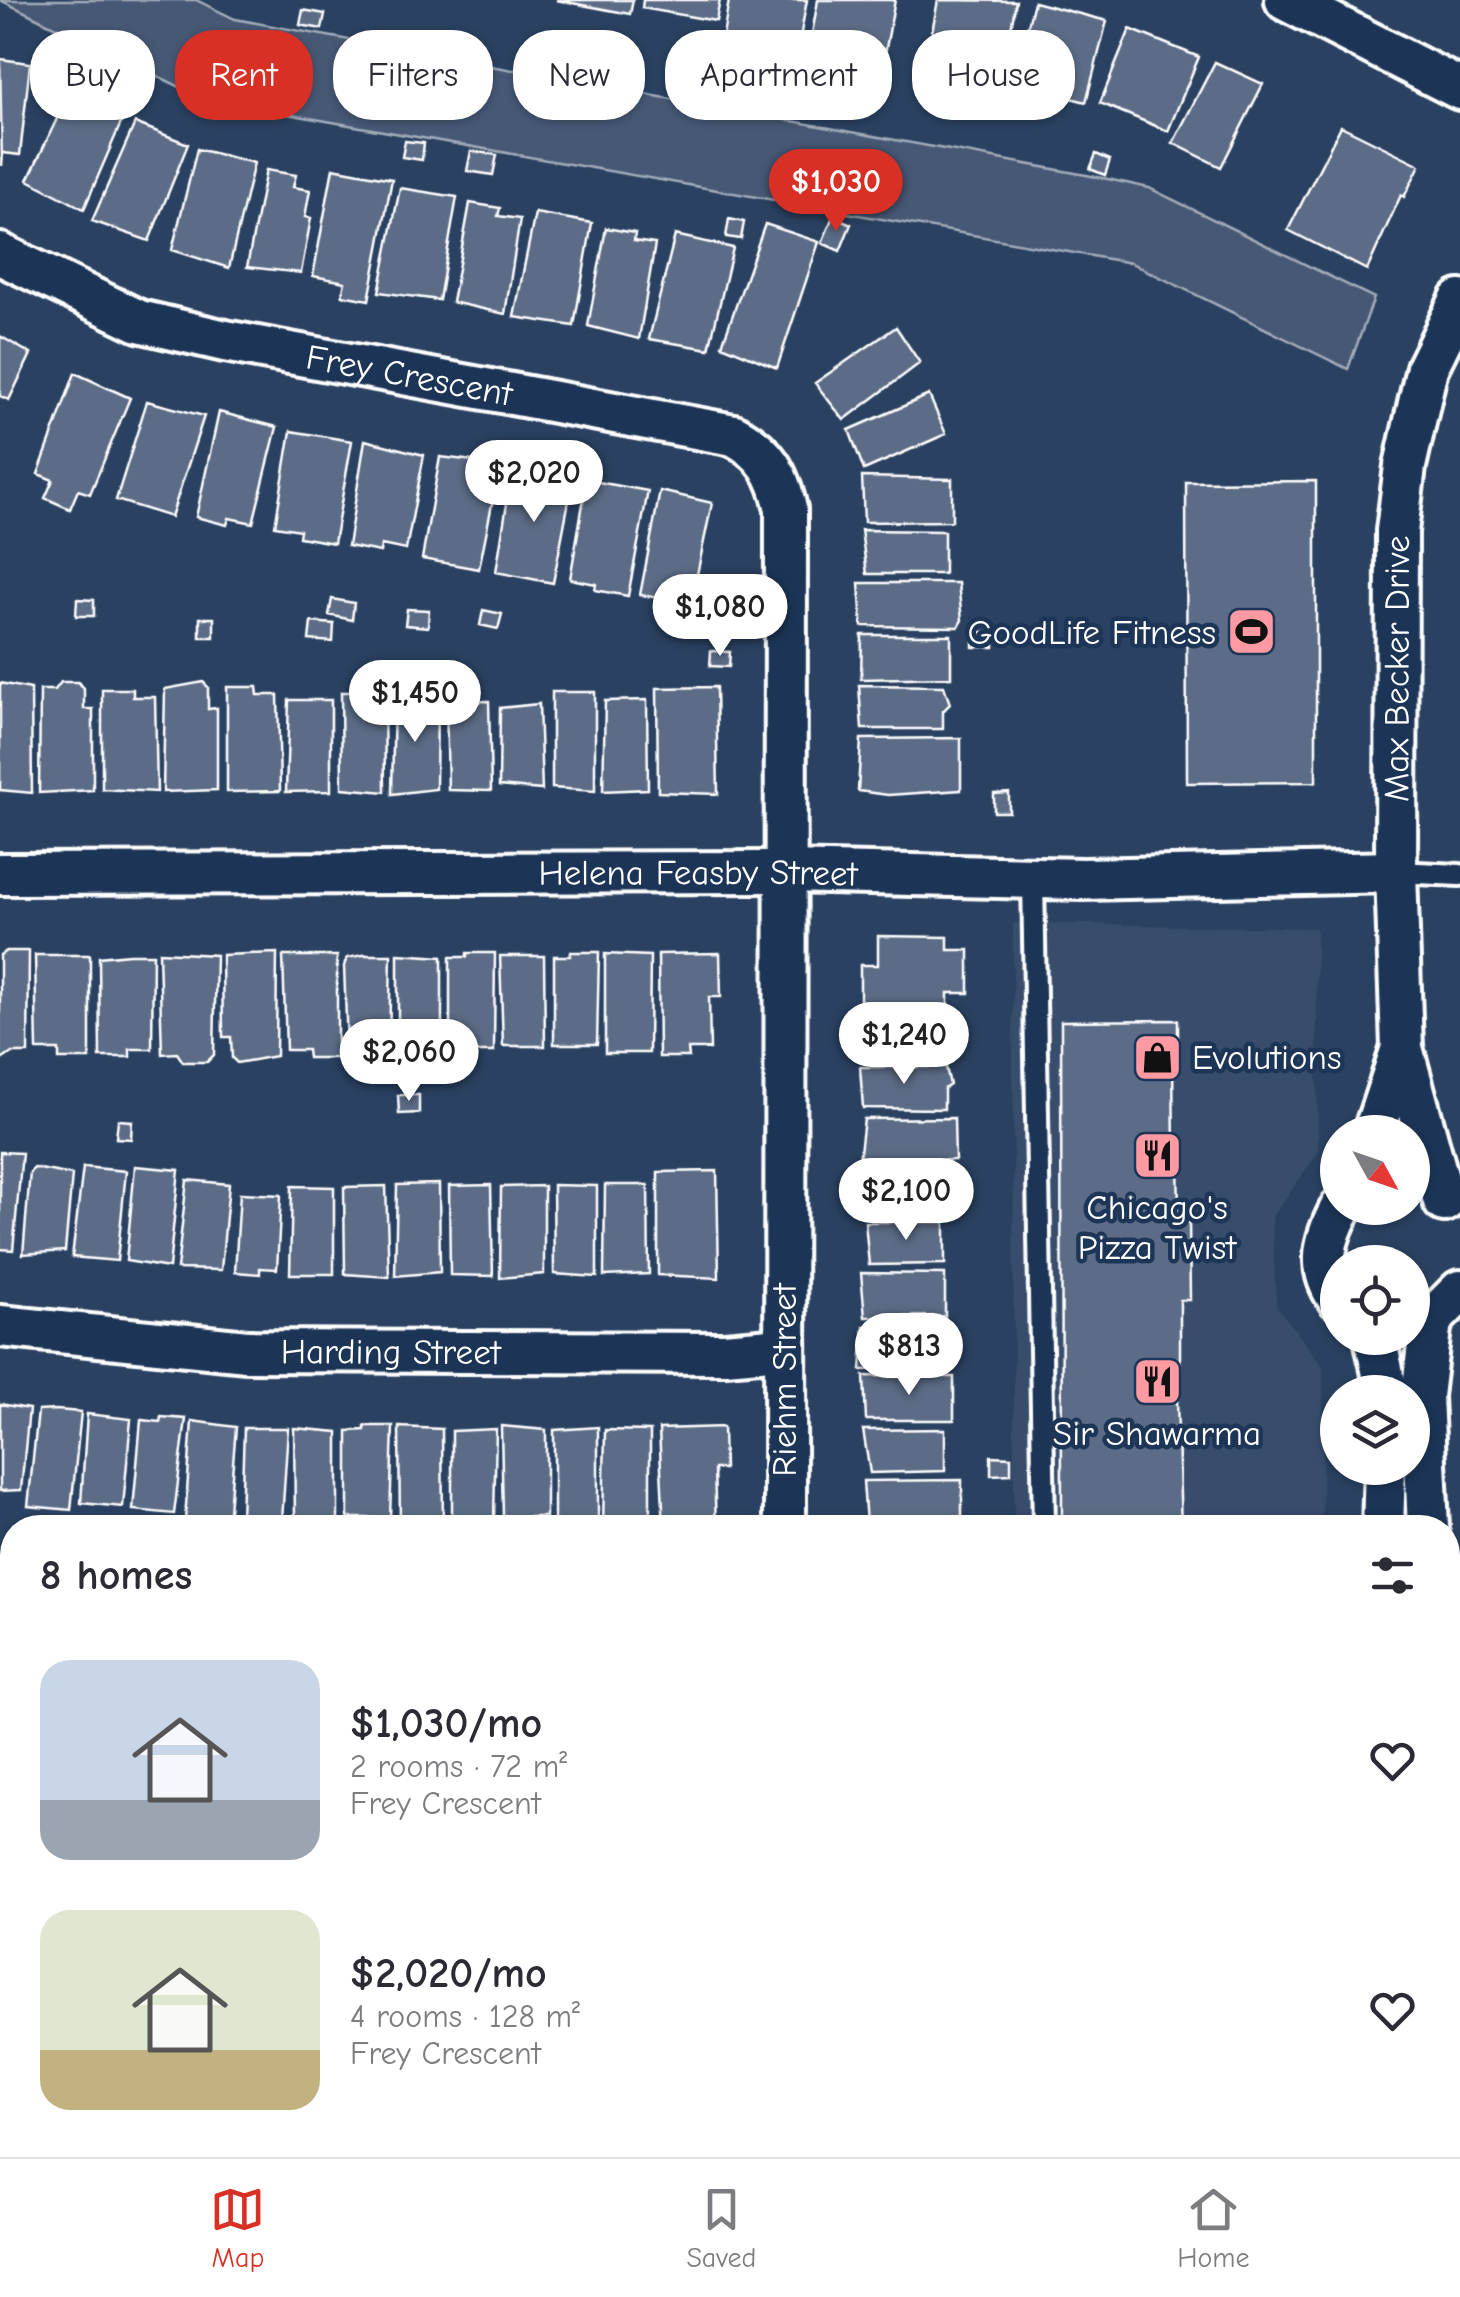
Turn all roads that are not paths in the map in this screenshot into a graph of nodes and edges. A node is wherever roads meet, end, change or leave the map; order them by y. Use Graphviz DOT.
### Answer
graph roads {
  1 [pos="1286,0"];
  2 [pos="1460,90"];
  3 [pos="0,254"];
  4 [pos="1460,301"];
  5 [pos="786,872"];
  6 [pos="1396,872"];
  7 [pos="0,874"];
  8 [pos="1460,875"];
  9 [pos="1034,878"];
  10 [pos="1402,1048"];
  11 [pos="1380,1115"];
  12 [pos="1446,1208"];
  13 [pos="1444,1305"];
  14 [pos="0,1326"];
  15 [pos="783,1348"];
  16 [pos="1385,1485"];
  17 [pos="785,1515"];
  18 [pos="1044,1515"];
  19 [pos="1384,1515"];
  20 [pos="1427,1515"];
  1 -- 2 [label="street"];
  3 -- 5 [label="street, Frey Crescent"];
  4 -- 6 [label="street, Max Becker Drive"];
  5 -- 7 [label="street, Helena Feasby Street"];
  5 -- 9 [label="street, Helena Feasby Street"];
  5 -- 15 [label="street, Riehm Street"];
  6 -- 8 [label="lane"];
  6 -- 9 [label="street, Helena Feasby Street"];
  6 -- 10 [label="street, Max Becker Drive"];
  9 -- 18 [label="lane"];
  10 -- 11 [label="street, Max Becker Drive"];
  10 -- 12 [label="street, Max Becker Drive"];
  13 -- 20 [label="street"];
  14 -- 15 [label="street, Harding Street"];
  15 -- 17 [label="street, Riehm Street"];
  16 -- 19 [label="street"];
}
